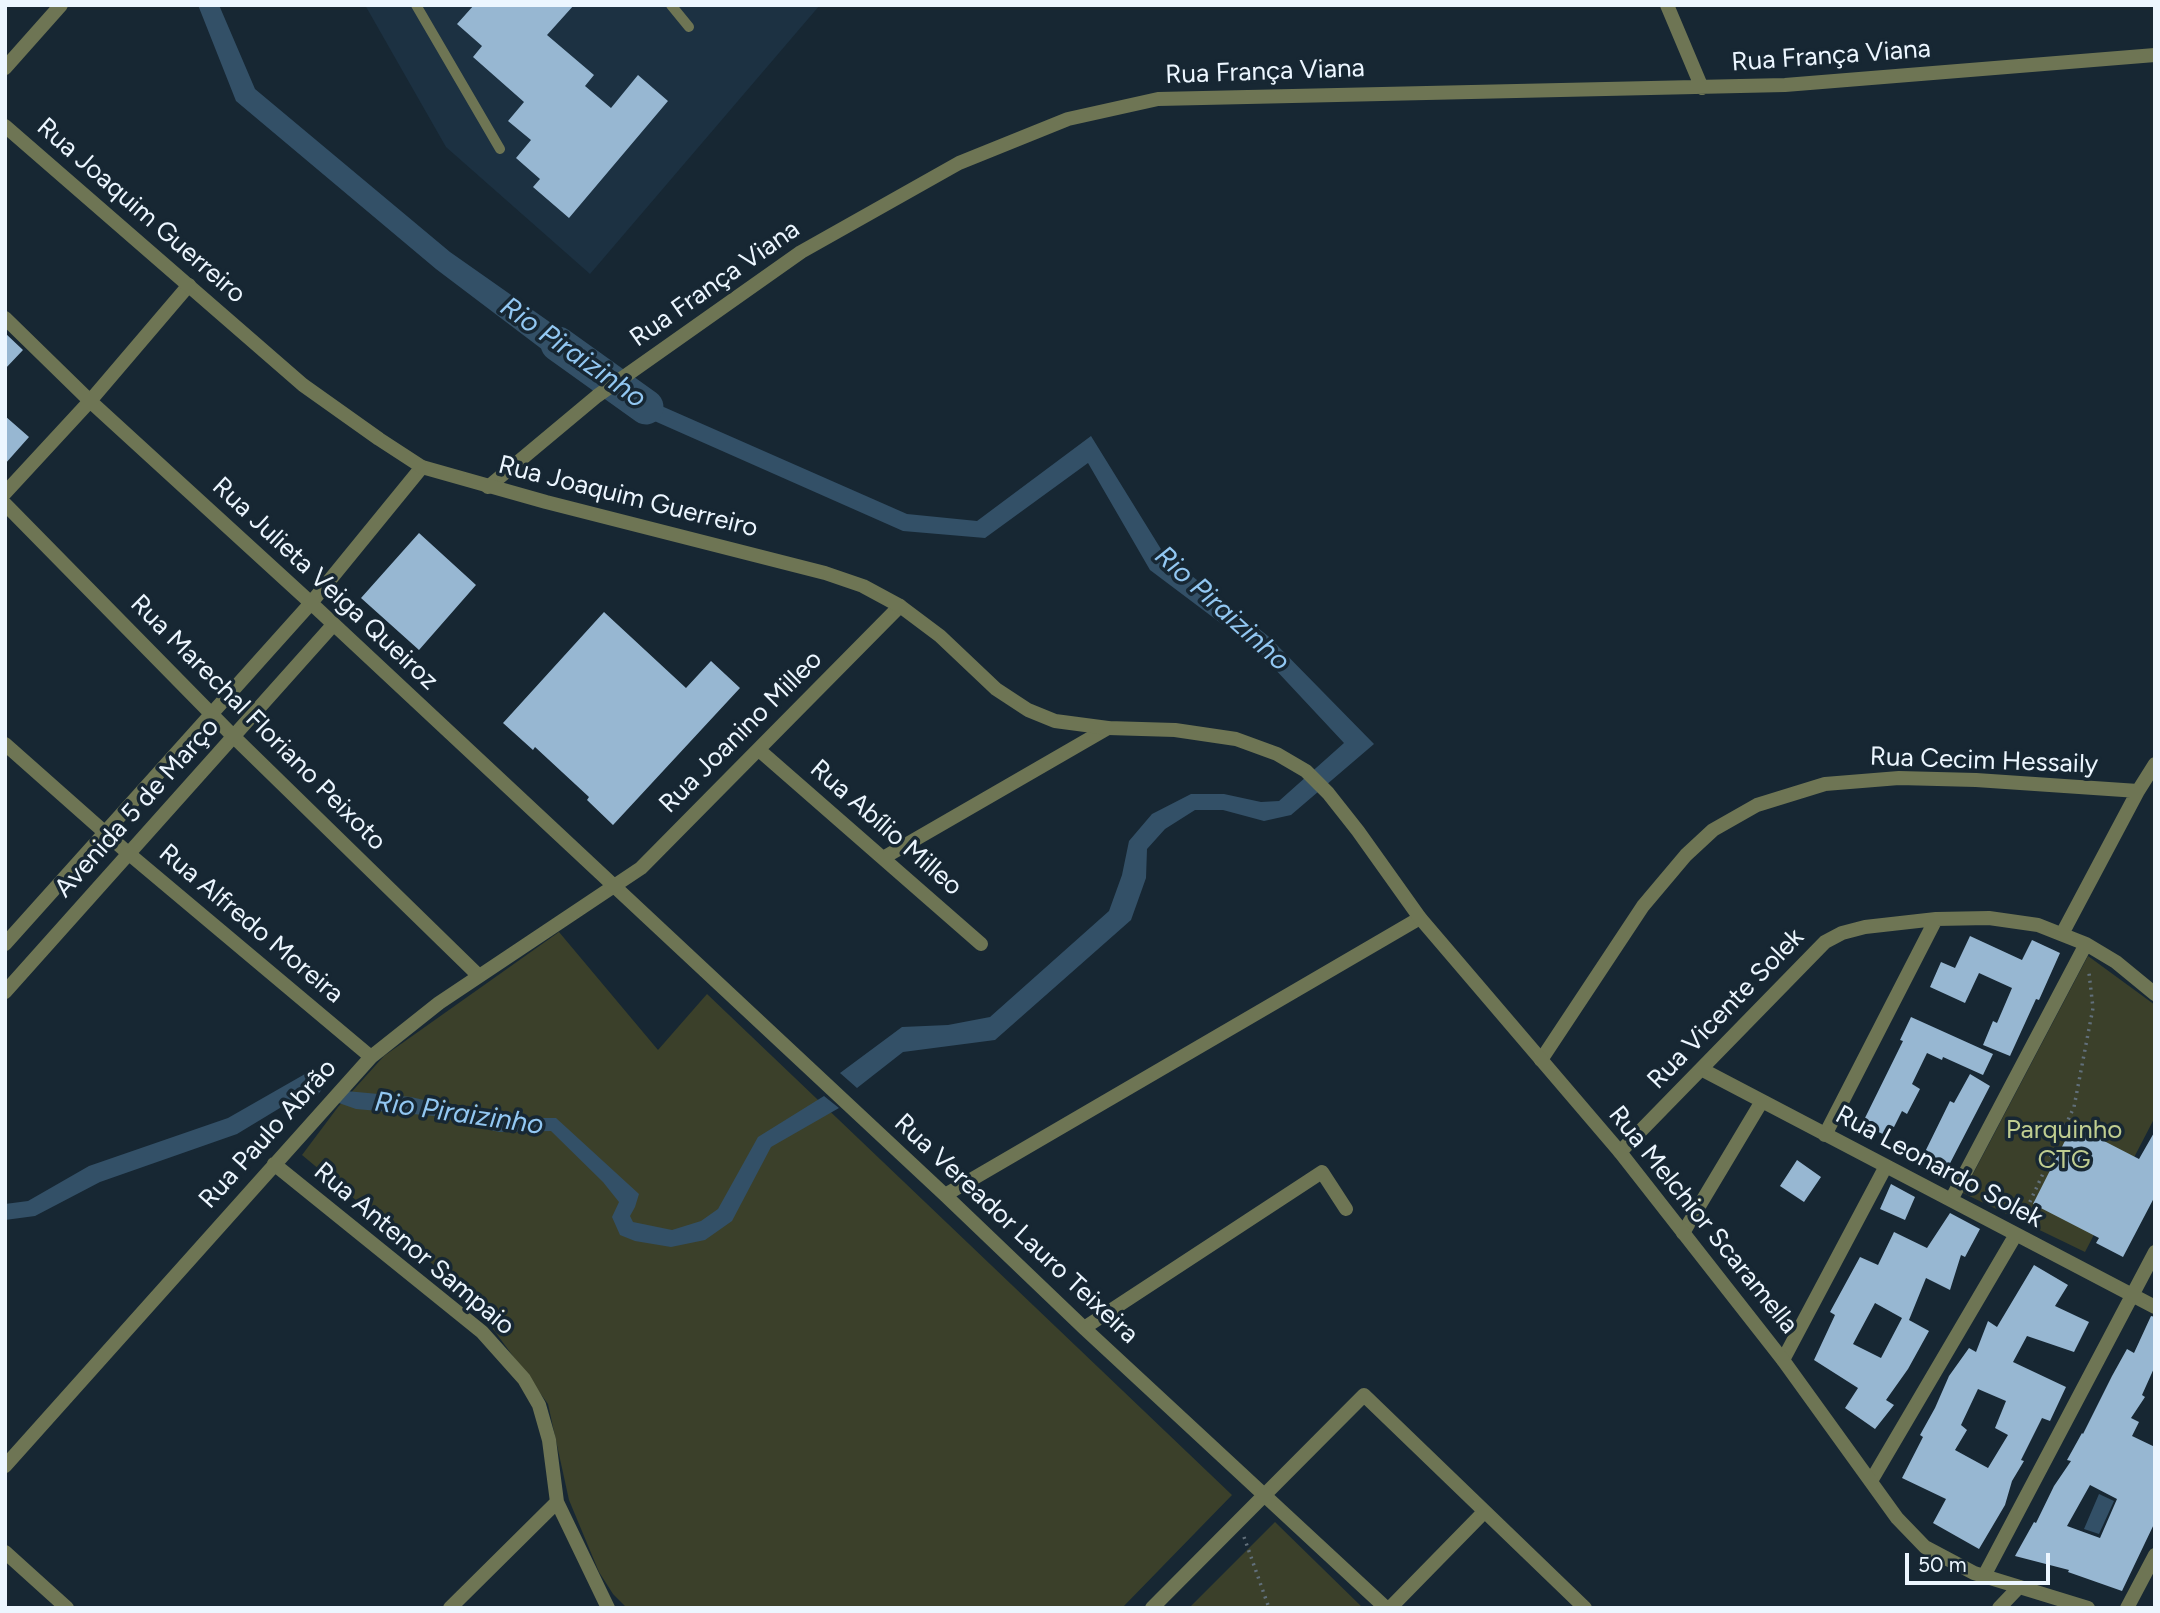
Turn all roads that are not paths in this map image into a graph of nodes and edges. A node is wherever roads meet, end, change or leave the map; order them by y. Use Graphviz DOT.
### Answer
graph roads {
  1 [pos="61,5"];
  2 [pos="416,5"];
  3 [pos="671,5"];
  4 [pos="1667,5"];
  5 [pos="689,27"];
  6 [pos="2155,55"];
  7 [pos="5,68"];
  8 [pos="1702,88"];
  9 [pos="5,125"];
  10 [pos="500,149"];
  11 [pos="189,285"];
  12 [pos="5,318"];
  13 [pos="90,401"];
  14 [pos="422,467"];
  15 [pos="488,486"];
  16 [pos="5,493"];
  17 [pos="5,504"];
  18 [pos="311,604"];
  19 [pos="900,606"];
  20 [pos="332,625"];
  21 [pos="212,713"];
  22 [pos="1108,727"];
  23 [pos="234,737"];
  24 [pos="5,744"];
  25 [pos="759,750"];
  26 [pos="2155,764"];
  27 [pos="2138,791"];
  28 [pos="1328,793"];
  29 [pos="106,833"];
  30 [pos="128,853"];
  31 [pos="883,858"];
  32 [pos="612,886"];
  33 [pos="1420,918"];
  34 [pos="1936,919"];
  35 [pos="2062,934"];
  36 [pos="5,944"];
  37 [pos="981,944"];
  38 [pos="2086,944"];
  39 [pos="478,975"];
  40 [pos="5,992"];
  41 [pos="2155,994"];
  42 [pos="371,1057"];
  43 [pos="1541,1060"];
  44 [pos="1701,1069"];
  45 [pos="1762,1101"];
  46 [pos="1825,1135"];
  47 [pos="1620,1153"];
  48 [pos="274,1164"];
  49 [pos="1886,1166"];
  50 [pos="944,1195"];
  51 [pos="1951,1200"];
  52 [pos="1346,1209"];
  53 [pos="1684,1233"];
  54 [pos="2015,1236"];
  55 [pos="2155,1252"];
  56 [pos="2132,1295"];
  57 [pos="2155,1307"];
  58 [pos="1084,1328"];
  59 [pos="1783,1360"];
  60 [pos="5,1465"];
  61 [pos="1871,1481"];
  62 [pos="1266,1496"];
  63 [pos="557,1502"];
  64 [pos="1484,1511"];
  65 [pos="5,1552"];
  66 [pos="2155,1555"];
  67 [pos="1984,1576"];
  68 [pos="2019,1587"];
  69 [pos="66,1608"];
  70 [pos="450,1608"];
  71 [pos="608,1608"];
  72 [pos="1152,1608"];
  73 [pos="1388,1608"];
  74 [pos="1585,1608"];
  75 [pos="1999,1608"];
  76 [pos="2088,1608"];
  77 [pos="2127,1608"];
  1 -- 7 [label="street"];
  2 -- 10 [label="lane"];
  3 -- 5 [label="lane"];
  4 -- 8 [label="street"];
  6 -- 8 [label="street, Rua França Viana"];
  8 -- 15 [label="street, Rua França Viana"];
  9 -- 11 [label="street, Rua Joaquim Guerreiro"];
  11 -- 13 [label="street"];
  11 -- 14 [label="street, Rua Joaquim Guerreiro"];
  12 -- 13 [label="street, Rua Julieta Veiga Queiroz"];
  13 -- 16 [label="street"];
  13 -- 18 [label="street, Rua Julieta Veiga Queiroz"];
  14 -- 15 [label="street, Rua Joaquim Guerreiro"];
  14 -- 18 [label="street, Avenida 5 de Março"];
  15 -- 19 [label="street, Rua Joaquim Guerreiro"];
  17 -- 21 [label="street, Rua Marechal Floriano Peixoto"];
  18 -- 20 [label="street, Rua Julieta Veiga Queiroz"];
  18 -- 21 [label="street, Avenida 5 de Março"];
  19 -- 22 [label="street, Rua Joaquim Guerreiro"];
  19 -- 25 [label="street, Rua Joanino Milleo"];
  20 -- 23 [label="street, Avenida 5 de Março"];
  20 -- 32 [label="street, Rua Julieta Veiga Queiroz"];
  21 -- 23 [label="street, Rua Marechal Floriano Peixoto"];
  21 -- 29 [label="street, Avenida 5 de Março"];
  22 -- 28 [label="street, Rua Joaquim Guerreiro"];
  22 -- 31 [label="street"];
  23 -- 30 [label="street, Avenida 5 de Março"];
  23 -- 39 [label="street, Rua Marechal Floriano Peixoto"];
  24 -- 29 [label="street, Rua Alfredo Moreira"];
  25 -- 31 [label="street, Rua Abílio Milleo"];
  25 -- 32 [label="street, Rua Joanino Milleo"];
  26 -- 27 [label="street"];
  27 -- 35 [label="street"];
  27 -- 43 [label="street, Rua Cecim Hessaily"];
  28 -- 33 [label="street, Rua Melchior Scaramella"];
  29 -- 30 [label="street, Rua Alfredo Moreira"];
  29 -- 36 [label="street, Avenida 5 de Março"];
  30 -- 40 [label="street, Avenida 5 de Março"];
  30 -- 42 [label="street, Rua Alfredo Moreira"];
  31 -- 37 [label="street, Rua Abílio Milleo"];
  32 -- 39 [label="street, Rua Paulo Abrão"];
  32 -- 50 [label="street, Rua Vereador Lauro Teixeira"];
  33 -- 43 [label="street, Rua Melchior Scaramella"];
  33 -- 50 [label="street"];
  34 -- 35 [label="street, Rua Vicente Solek"];
  34 -- 44 [label="street, Rua Vicente Solek"];
  34 -- 46 [label="street"];
  35 -- 38 [label="street, Rua Vicente Solek"];
  38 -- 41 [label="street, Rua Vicente Solek"];
  38 -- 51 [label="street"];
  39 -- 42 [label="street, Rua Paulo Abrão"];
  42 -- 48 [label="street, Rua Paulo Abrão"];
  43 -- 47 [label="street, Rua Melchior Scaramella"];
  44 -- 45 [label="street, Rua Leonardo Solek"];
  44 -- 47 [label="street, Rua Vicente Solek"];
  45 -- 46 [label="street, Rua Leonardo Solek"];
  45 -- 53 [label="street"];
  46 -- 49 [label="street, Rua Leonardo Solek"];
  47 -- 53 [label="street, Rua Melchior Scaramella"];
  48 -- 60 [label="street, Rua Paulo Abrão"];
  48 -- 63 [label="street, Rua Antenor Sampaio"];
  49 -- 51 [label="street, Rua Leonardo Solek"];
  49 -- 59 [label="street"];
  50 -- 58 [label="street, Rua Vereador Lauro Teixeira"];
  51 -- 54 [label="street, Rua Leonardo Solek"];
  52 -- 58 [label="street"];
  53 -- 59 [label="street, Rua Melchior Scaramella"];
  54 -- 56 [label="street, Rua Leonardo Solek"];
  54 -- 61 [label="street"];
  55 -- 56 [label="street"];
  56 -- 57 [label="street, Rua Leonardo Solek"];
  56 -- 67 [label="street"];
  58 -- 62 [label="street, Rua Vereador Lauro Teixeira"];
  59 -- 61 [label="street, Rua Melchior Scaramella"];
  61 -- 67 [label="street, Rua Melchior Scaramella"];
  62 -- 64 [label="street"];
  62 -- 72 [label="street"];
  62 -- 73 [label="street, Rua Vereador Lauro Teixeira"];
  63 -- 70 [label="street"];
  63 -- 71 [label="street, Rua Antenor Sampaio"];
  64 -- 73 [label="street"];
  64 -- 74 [label="street"];
  65 -- 69 [label="street"];
  66 -- 77 [label="street"];
  67 -- 68 [label="street, Rua Melchior Scaramella"];
  68 -- 75 [label="street"];
  68 -- 76 [label="street, Rua Melchior Scaramella"];
}
